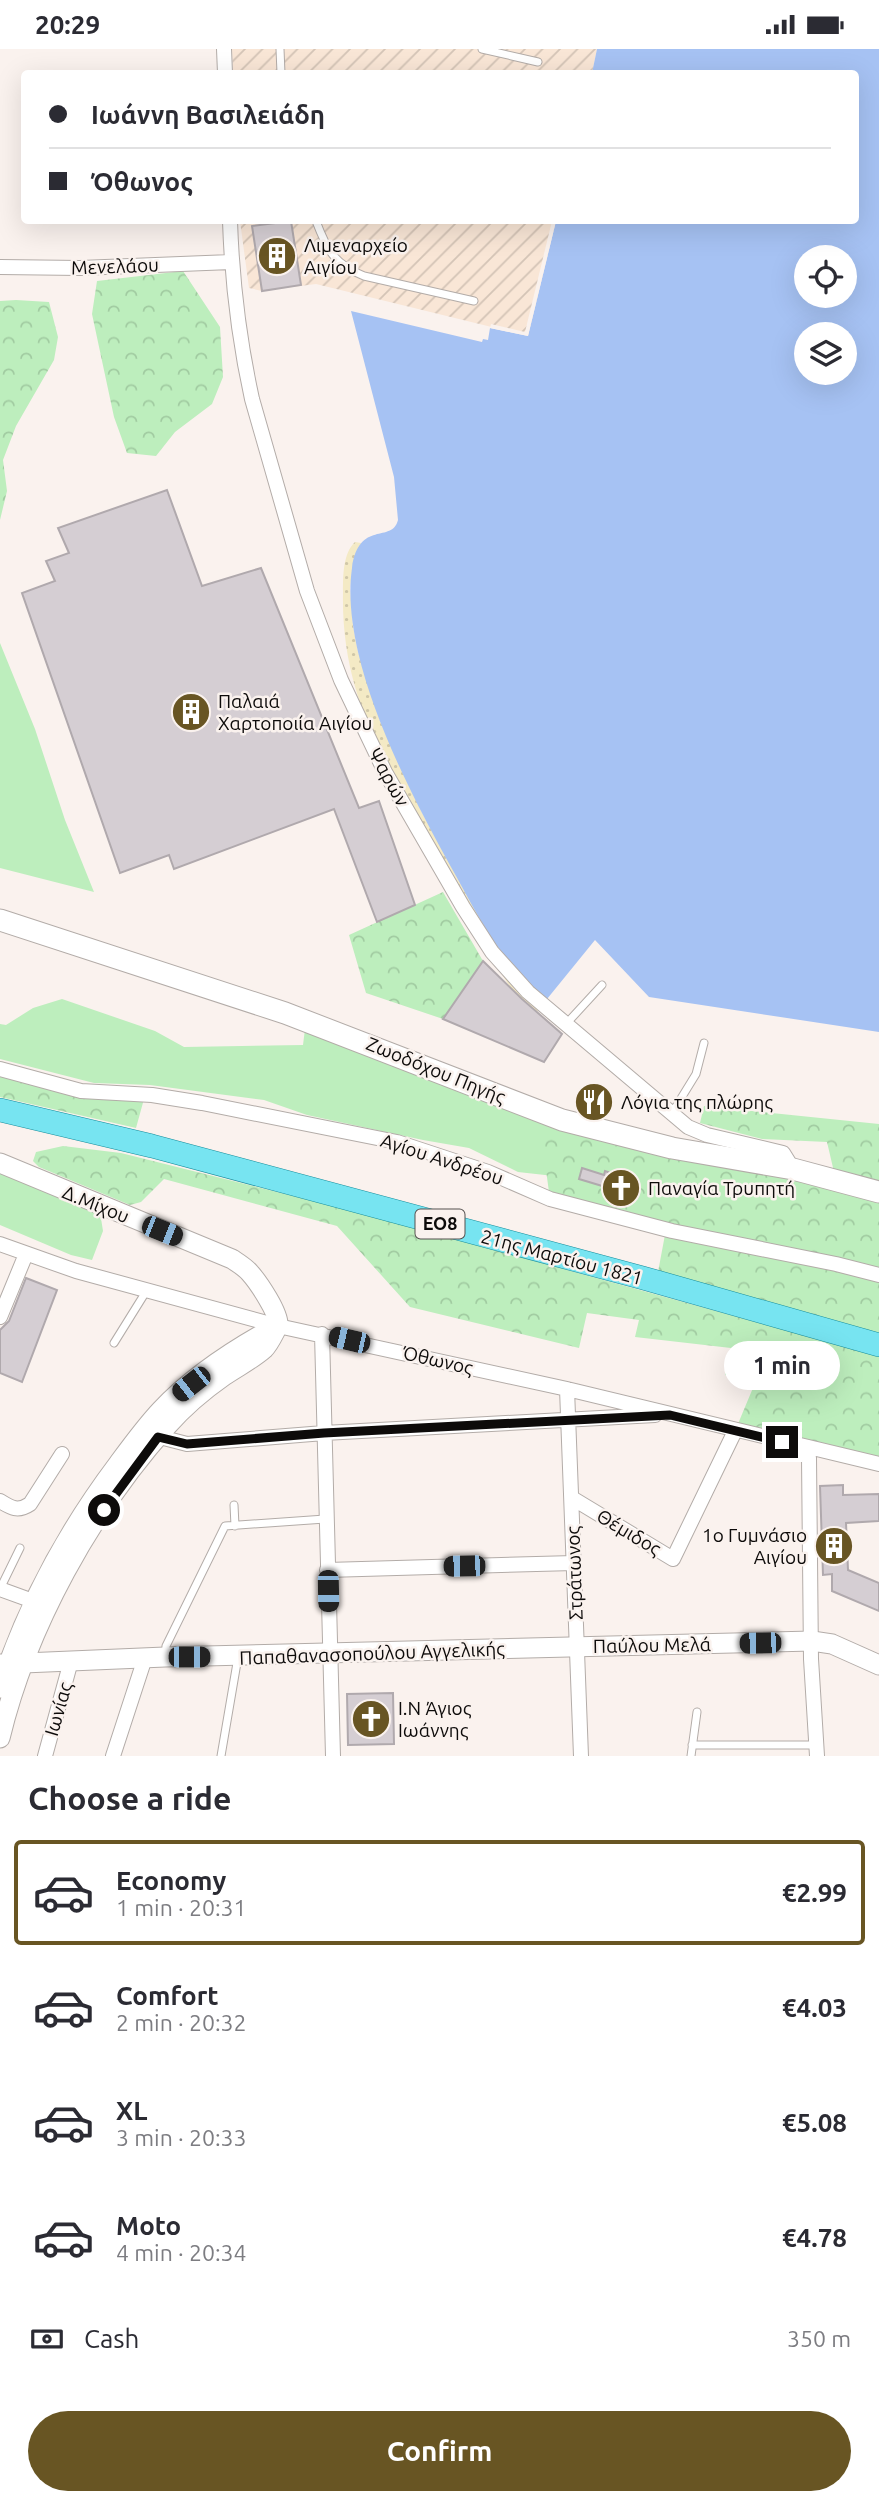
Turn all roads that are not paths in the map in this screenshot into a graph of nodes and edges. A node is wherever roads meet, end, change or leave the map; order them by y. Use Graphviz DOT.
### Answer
graph roads {
  1 [pos="224,49"];
  2 [pos="280,49"];
  3 [pos="482,49"];
  4 [pos="538,62"];
  5 [pos="225,70"];
  6 [pos="281,70"];
  7 [pos="230,224"];
  8 [pos="317,224"];
  9 [pos="231,263"];
  10 [pos="0,267"];
  11 [pos="474,301"];
  12 [pos="0,920"];
  13 [pos="603,985"];
  14 [pos="567,1023"];
  15 [pos="704,1043"];
  16 [pos="0,1069"];
  17 [pos="0,1110"];
  18 [pos="672,1113"];
  19 [pos="0,1163"];
  20 [pos="793,1169"];
  21 [pos="879,1192"];
  22 [pos="0,1244"];
  23 [pos="26,1254"];
  24 [pos="879,1275"];
  25 [pos="147,1290"];
  26 [pos="0,1317"];
  27 [pos="278,1326"];
  28 [pos="322,1334"];
  29 [pos="114,1343"];
  30 [pos="879,1345"];
  31 [pos="567,1389"];
  32 [pos="670,1415"];
  33 [pos="568,1420"];
  34 [pos="734,1431"];
  35 [pos="324,1433"];
  36 [pos="150,1435"];
  37 [pos="806,1447"];
  38 [pos="62,1454"];
  39 [pos="879,1464"];
  40 [pos="572,1498"];
  41 [pos="0,1501"];
  42 [pos="234,1505"];
  43 [pos="325,1519"];
  44 [pos="235,1526"];
  45 [pos="20,1548"];
  46 [pos="574,1563"];
  47 [pos="327,1570"];
  48 [pos="0,1589"];
  49 [pos="33,1601"];
  50 [pos="812,1641"];
  51 [pos="576,1647"];
  52 [pos="329,1655"];
  53 [pos="238,1657"];
  54 [pos="155,1658"];
  55 [pos="71,1661"];
  56 [pos="11,1663"];
  57 [pos="879,1665"];
  58 [pos="0,1688"];
  59 [pos="697,1712"];
  60 [pos="0,1738"];
  61 [pos="692,1745"];
  62 [pos="817,1750"];
  63 [pos="44,1756"];
  64 [pos="113,1756"];
  65 [pos="221,1756"];
  66 [pos="332,1756"];
  67 [pos="581,1756"];
  68 [pos="691,1756"];
  1 -- 5 [label="street"];
  2 -- 6 [label="lane"];
  3 -- 4 [label="lane"];
  7 -- 9 [label="street, Ψαρών"];
  8 -- 11 [label="lane"];
  9 -- 10 [label="street, Μενελάου"];
  9 -- 14 [label="street, Ψαρών"];
  12 -- 20 [label="main road, Ζωοδόχου Πηγής"];
  13 -- 14 [label="lane"];
  14 -- 18 [label="street, Ψαρών"];
  15 -- 18 [label="lane"];
  16 -- 24 [label="street, Αγίου Ανδρέου"];
  17 -- 30 [label="main road, 21ης Μαρτίου 1821 / ΕΟ8"];
  18 -- 20 [label="street, Ψαρών"];
  19 -- 27 [label="street, Δ.Μίχου"];
  20 -- 21 [label="main road, Ζωοδόχου Πηγής"];
  22 -- 23 [label="street, Όθωνος"];
  23 -- 25 [label="street, Όθωνος"];
  23 -- 26 [label="street"];
  25 -- 27 [label="street, Όθωνος"];
  25 -- 29 [label="lane"];
  27 -- 28 [label="street, Όθωνος"];
  27 -- 36 [label="street"];
  28 -- 31 [label="street, Όθωνος"];
  28 -- 35 [label="street"];
  31 -- 32 [label="street, Όθωνος"];
  31 -- 33 [label="street, Στράτωνος"];
  32 -- 33 [label="street"];
  32 -- 34 [label="street, Όθωνος"];
  33 -- 35 [label="street"];
  33 -- 40 [label="street, Στράτωνος"];
  34 -- 37 [label="street, Όθωνος"];
  34 -- 40 [label="street, Θέμιδος"];
  35 -- 36 [label="street"];
  35 -- 43 [label="street"];
  36 -- 49 [label="street"];
  36 -- 56 [label="street"];
  37 -- 39 [label="street, Όθωνος"];
  37 -- 50 [label="street"];
  38 -- 41 [label="street"];
  40 -- 46 [label="street, Στράτωνος"];
  42 -- 44 [label="lane"];
  43 -- 44 [label="lane"];
  43 -- 47 [label="street"];
  44 -- 54 [label="lane"];
  45 -- 48 [label="lane"];
  46 -- 47 [label="street"];
  46 -- 51 [label="street, Στράτωνος"];
  47 -- 52 [label="street"];
  48 -- 49 [label="street"];
  49 -- 56 [label="street"];
  50 -- 51 [label="street, Παύλου Μελά"];
  50 -- 57 [label="street, Παύλου Μελά"];
  50 -- 62 [label="street"];
  51 -- 52 [label="street, Παπαθανασοπούλου Αγγελικής"];
  51 -- 67 [label="street, Στράτωνος"];
  52 -- 53 [label="street, Παπαθανασοπούλου Αγγελικής"];
  52 -- 66 [label="street"];
  53 -- 54 [label="street, Παπαθανασοπούλου Αγγελικής"];
  53 -- 65 [label="lane"];
  54 -- 55 [label="street, Παπαθανασοπούλου Αγγελικής"];
  54 -- 64 [label="street"];
  55 -- 56 [label="street, Παπαθανασοπούλου Αγγελικής"];
  55 -- 63 [label="street, Ιωνίας"];
  56 -- 58 [label="street"];
  56 -- 60 [label="street"];
  59 -- 61 [label="lane"];
  61 -- 62 [label="lane"];
  61 -- 68 [label="lane"];
}
